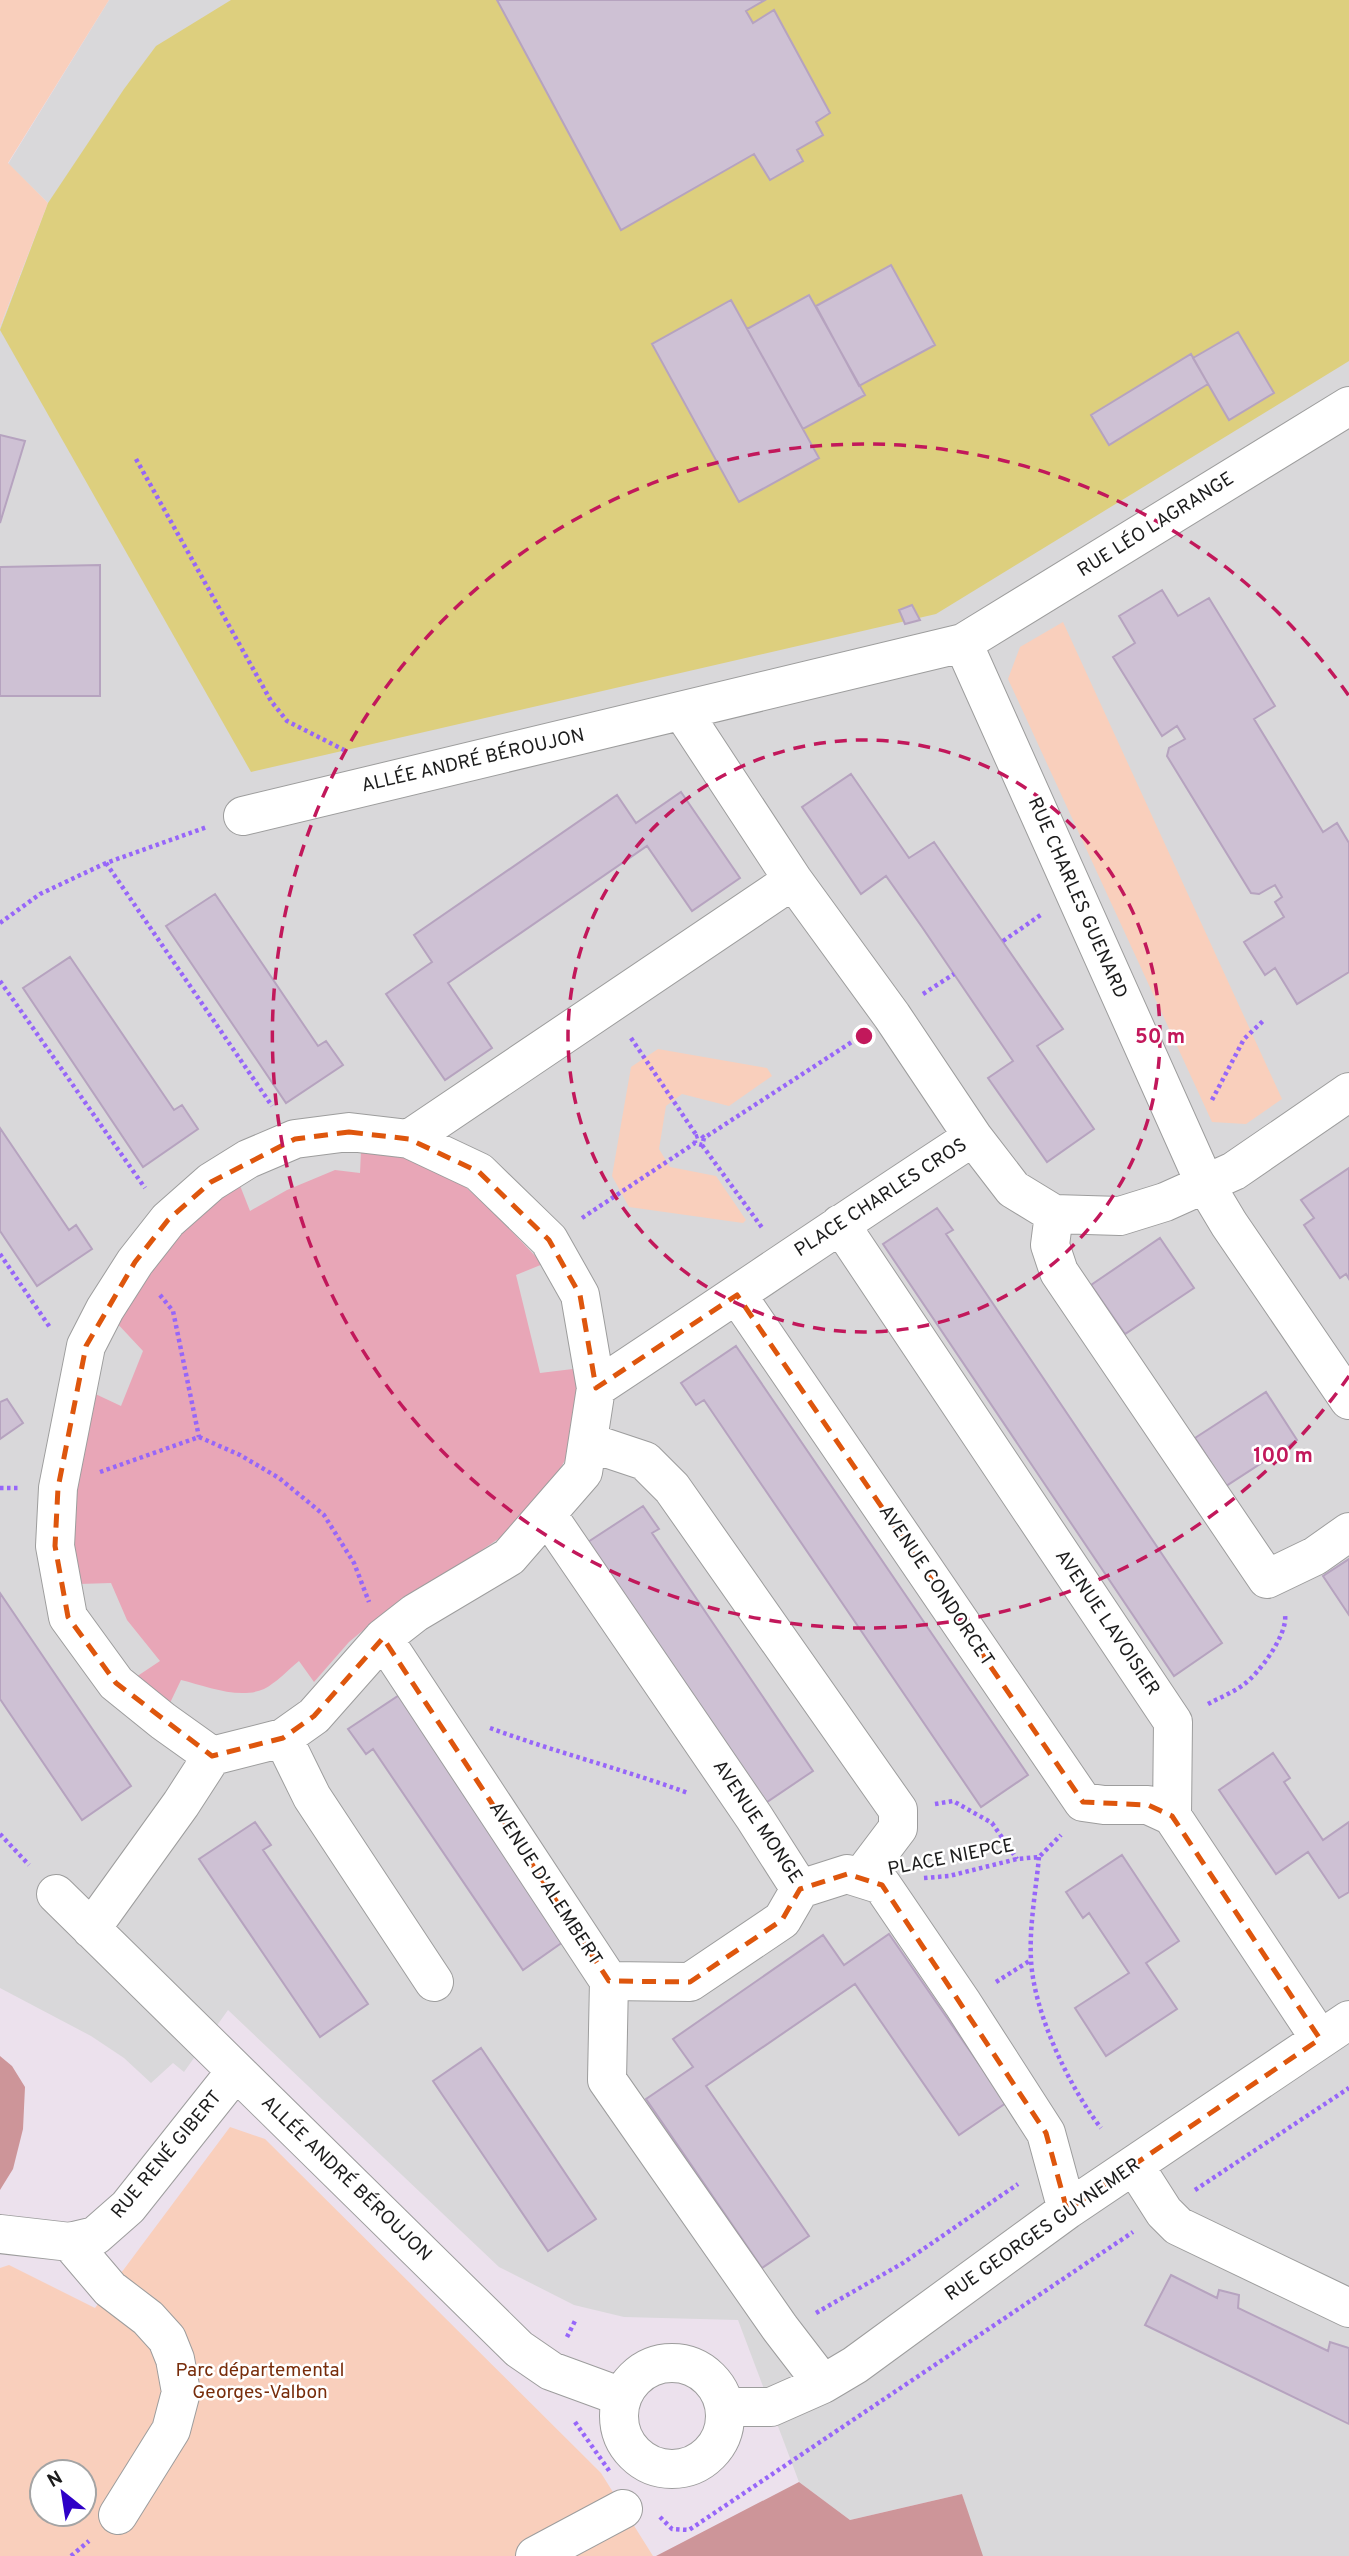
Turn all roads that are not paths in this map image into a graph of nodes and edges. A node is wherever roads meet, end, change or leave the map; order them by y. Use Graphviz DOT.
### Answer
graph roads {
  1 [pos="1349,406"];
  2 [pos="963,643"];
  3 [pos="682,711"];
  4 [pos="243,816"];
  5 [pos="793,880"];
  6 [pos="1349,1092"];
  7 [pos="973,1137"];
  8 [pos="409,1139"];
  9 [pos="1205,1184"];
  10 [pos="1054,1214"];
  11 [pos="840,1224"];
  12 [pos="737,1295"];
  13 [pos="596,1388"];
  14 [pos="1349,1400"];
  15 [pos="588,1442"];
  16 [pos="547,1514"];
  17 [pos="1349,1532"];
  18 [pos="383,1638"];
  19 [pos="284,1738"];
  20 [pos="212,1756"];
  21 [pos="1172,1816"];
  22 [pos="871,1881"];
  23 [pos="800,1889"];
  24 [pos="56,1894"];
  25 [pos="91,1928"];
  26 [pos="609,1981"];
  27 [pos="434,1982"];
  28 [pos="1334,2029"];
  29 [pos="236,2071"];
  30 [pos="1134,2165"];
  31 [pos="1067,2210"];
  32 [pos="6,2235"];
  33 [pos="70,2242"];
  34 [pos="1349,2308"];
  35 [pos="823,2384"];
  36 [pos="622,2397"];
  37 [pos="725,2407"];
  38 [pos="639,2510"];
  39 [pos="118,2515"];
  40 [pos="535,2556"];
  1 -- 2 [label="street, RUE LÉO LAGRANGE"];
  2 -- 3 [label="street, ALLÉE ANDRÉ BÉROUJON"];
  2 -- 9 [label="street, RUE CHARLES GUENARD"];
  3 -- 4 [label="street, ALLÉE ANDRÉ BÉROUJON"];
  3 -- 5 [label="street, PLACE CHARLES CROS"];
  5 -- 7 [label="street, PLACE CHARLES CROS"];
  5 -- 8 [label="street"];
  6 -- 9 [label="street"];
  7 -- 10 [label="street"];
  7 -- 11 [label="street, PLACE CHARLES CROS"];
  8 -- 13 [label="street"];
  8 -- 20 [label="street"];
  9 -- 10 [label="street"];
  9 -- 14 [label="street, RUE CHARLES GUENARD"];
  10 -- 17 [label="street"];
  11 -- 12 [label="street, PLACE CHARLES CROS"];
  11 -- 21 [label="street, AVENUE LAVOISIER"];
  12 -- 13 [label="street, PLACE CHARLES CROS"];
  12 -- 21 [label="street, AVENUE CONDORCET"];
  13 -- 15 [label="street"];
  15 -- 16 [label="street"];
  15 -- 22 [label="street"];
  16 -- 18 [label="street"];
  16 -- 23 [label="street, AVENUE MONGE"];
  18 -- 19 [label="street"];
  18 -- 26 [label="street, AVENUE D'ALEMBERT"];
  19 -- 20 [label="street"];
  19 -- 27 [label="street"];
  20 -- 25 [label="street"];
  21 -- 28 [label="street"];
  22 -- 23 [label="street, AVENUE MONGE"];
  22 -- 31 [label="street"];
  23 -- 26 [label="street"];
  24 -- 25 [label="street, ALLÉE ANDRÉ BÉROUJON"];
  25 -- 29 [label="street, ALLÉE ANDRÉ BÉROUJON"];
  26 -- 35 [label="street, AVENUE D'ALEMBERT"];
  28 -- 30 [label="street, RUE GEORGES GUYNEMER"];
  29 -- 33 [label="street, RUE RENÉ GIBERT"];
  29 -- 36 [label="street, ALLÉE ANDRÉ BÉROUJON"];
  30 -- 31 [label="street, RUE GEORGES GUYNEMER"];
  30 -- 34 [label="street"];
  31 -- 35 [label="street, RUE GEORGES GUYNEMER"];
  32 -- 33 [label="street, RUE RENÉ GIBERT"];
  33 -- 39 [label="street"];
  35 -- 37 [label="street, RUE GEORGES GUYNEMER"];
  36 -- 37 [label="street"];
  36 -- 37 [label="street"];
  38 -- 40 [label="street"];
}
